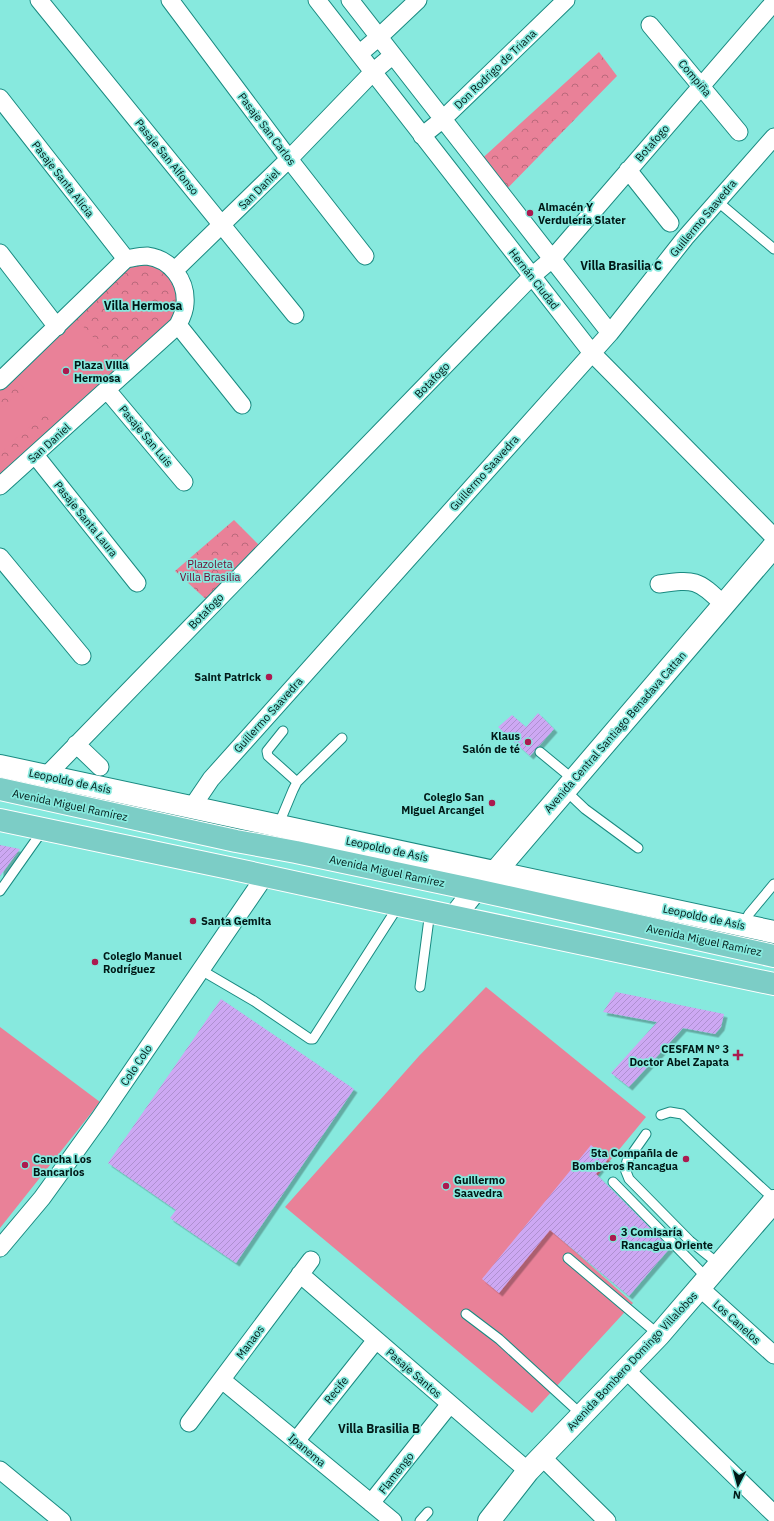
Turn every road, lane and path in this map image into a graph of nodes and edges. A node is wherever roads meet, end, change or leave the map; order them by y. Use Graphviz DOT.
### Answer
graph roads {
  1 [pos="39,0"];
  2 [pos="170,0"];
  3 [pos="317,0"];
  4 [pos="350,0"];
  5 [pos="418,0"];
  6 [pos="566,0"];
  7 [pos="774,2"];
  8 [pos="650,25"];
  9 [pos="379,37"];
  10 [pos="359,54"];
  11 [pos="393,55"];
  12 [pos="373,72"];
  13 [pos="701,86"];
  14 [pos="0,98"];
  15 [pos="443,119"];
  16 [pos="739,132"];
  17 [pos="422,136"];
  18 [pos="774,137"];
  19 [pos="289,159"];
  20 [pos="628,170"];
  21 [pos="717,201"];
  22 [pos="670,223"];
  23 [pos="222,225"];
  24 [pos="774,248"];
  25 [pos="0,253"];
  26 [pos="365,256"];
  27 [pos="126,259"];
  28 [pos="552,259"];
  29 [pos="175,270"];
  30 [pos="532,276"];
  31 [pos="295,315"];
  32 [pos="178,325"];
  33 [pos="57,327"];
  34 [pos="610,333"];
  35 [pos="592,353"];
  36 [pos="0,380"];
  37 [pos="107,390"];
  38 [pos="242,405"];
  39 [pos="35,455"];
  40 [pos="184,482"];
  41 [pos="0,486"];
  42 [pos="774,537"];
  43 [pos="774,546"];
  44 [pos="0,557"];
  45 [pos="137,583"];
  46 [pos="658,584"];
  47 [pos="724,605"];
  48 [pos="82,656"];
  49 [pos="284,731"];
  50 [pos="342,738"];
  51 [pos="76,744"];
  52 [pos="540,752"];
  53 [pos="0,766"];
  54 [pos="100,767"];
  55 [pos="46,776"];
  56 [pos="297,782"];
  57 [pos="569,785"];
  58 [pos="0,790"];
  59 [pos="192,807"];
  60 [pos="0,820"];
  61 [pos="278,826"];
  62 [pos="43,830"];
  63 [pos="638,848"];
  64 [pos="371,868"];
  65 [pos="496,871"];
  66 [pos="265,876"];
  67 [pos="774,884"];
  68 [pos="0,890"];
  69 [pos="476,890"];
  70 [pos="399,905"];
  71 [pos="430,911"];
  72 [pos="455,916"];
  73 [pos="743,925"];
  74 [pos="774,932"];
  75 [pos="774,956"];
  76 [pos="202,970"];
  77 [pos="774,984"];
  78 [pos="420,987"];
  79 [pos="661,1115"];
  80 [pos="646,1134"];
  81 [pos="613,1182"];
  82 [pos="774,1200"];
  83 [pos="0,1248"];
  84 [pos="568,1258"];
  85 [pos="311,1260"];
  86 [pos="300,1274"];
  87 [pos="709,1277"];
  88 [pos="466,1314"];
  89 [pos="659,1335"];
  90 [pos="376,1340"];
  91 [pos="774,1355"];
  92 [pos="626,1370"];
  93 [pos="222,1380"];
  94 [pos="450,1404"];
  95 [pos="582,1415"];
  96 [pos="189,1423"];
  97 [pos="296,1441"];
  98 [pos="535,1464"];
  99 [pos="0,1470"];
  100 [pos="371,1503"];
  101 [pos="428,1512"];
  102 [pos="774,1514"];
  103 [pos="62,1521"];
  104 [pos="393,1521"];
  105 [pos="420,1521"];
  106 [pos="489,1521"];
  107 [pos="607,1521"];
  1 -- 23 [label="street, Pasaje San Alfonso"];
  2 -- 19 [label="street, Pasaje San Carlos"];
  3 -- 10 [label="street, Hernán Ciudad"];
  4 -- 9 [label="street"];
  5 -- 9 [label="street"];
  6 -- 15 [label="street, Don Rodrigo de Triana"];
  7 -- 13 [label="street, Botafogo"];
  8 -- 13 [label="street, Compiña"];
  9 -- 10 [label="street"];
  9 -- 11 [label="street"];
  10 -- 12 [label="street, Hernán Ciudad"];
  11 -- 12 [label="street, San Daniel"];
  11 -- 15 [label="street"];
  12 -- 17 [label="street, Hernán Ciudad"];
  12 -- 19 [label="street, San Daniel"];
  13 -- 16 [label="street, Compiña"];
  13 -- 20 [label="street, Botafogo"];
  14 -- 27 [label="street, Pasaje Santa Alicia"];
  15 -- 17 [label="street, Don Rodrigo de Triana"];
  15 -- 28 [label="street"];
  17 -- 30 [label="street, Hernán Ciudad"];
  18 -- 21 [label="street, Guillermo Saavedra"];
  19 -- 23 [label="street, San Daniel"];
  19 -- 26 [label="street, Pasaje San Carlos"];
  20 -- 22 [label="street"];
  20 -- 28 [label="street, Botafogo"];
  21 -- 24 [label="lane"];
  21 -- 34 [label="street, Guillermo Saavedra"];
  23 -- 29 [label="street, San Daniel"];
  23 -- 31 [label="street, Pasaje San Alfonso"];
  25 -- 33 [label="street"];
  27 -- 29 [label="street"];
  27 -- 33 [label="street"];
  28 -- 30 [label="street, Botafogo"];
  28 -- 34 [label="street"];
  29 -- 32 [label="street, San Daniel"];
  30 -- 35 [label="street, Hernán Ciudad"];
  30 -- 51 [label="street, Botafogo"];
  32 -- 37 [label="street, San Daniel"];
  32 -- 38 [label="street"];
  33 -- 36 [label="street"];
  34 -- 35 [label="street, Guillermo Saavedra"];
  35 -- 42 [label="street, Hernán Ciudad"];
  35 -- 59 [label="street, Guillermo Saavedra"];
  37 -- 39 [label="street, San Daniel"];
  37 -- 40 [label="street, Pasaje San Luis"];
  39 -- 41 [label="street, San Daniel"];
  39 -- 45 [label="street, Pasaje Santa Laura"];
  43 -- 47 [label="street, Avenida Central Santiago Benadava Cattan"];
  44 -- 48 [label="street"];
  46 -- 47 [label="street"];
  47 -- 57 [label="street, Avenida Central Santiago Benadava Cattan"];
  49 -- 56 [label="lane"];
  50 -- 56 [label="lane"];
  51 -- 54 [label="street"];
  51 -- 55 [label="street, Botafogo"];
  52 -- 57 [label="lane"];
  53 -- 55 [label="street, Leopoldo de Asís"];
  55 -- 59 [label="street, Leopoldo de Asís"];
  56 -- 61 [label="lane"];
  57 -- 63 [label="lane"];
  57 -- 65 [label="street, Avenida Central Santiago Benadava Cattan"];
  58 -- 64 [label="main road, Avenida Miguel Ramírez"];
  59 -- 61 [label="street, Leopoldo de Asís"];
  60 -- 62 [label="main road"];
  61 -- 65 [label="street, Leopoldo de Asís"];
  62 -- 66 [label="main road"];
  62 -- 68 [label="lane"];
  64 -- 66 [label="main road"];
  64 -- 69 [label="main road, Avenida Miguel Ramírez"];
  65 -- 69 [label="street, Avenida Central Santiago Benadava Cattan"];
  65 -- 73 [label="street, Leopoldo de Asís"];
  66 -- 70 [label="main road"];
  66 -- 76 [label="street, Colo Colo"];
  67 -- 73 [label="lane"];
  69 -- 72 [label="street, Avenida Central Santiago Benadava Cattan"];
  69 -- 75 [label="main road, Avenida Miguel Ramírez"];
  70 -- 71 [label="main road"];
  70 -- 76 [label="lane"];
  71 -- 72 [label="main road"];
  71 -- 78 [label="lane"];
  72 -- 77 [label="main road"];
  73 -- 74 [label="street, Leopoldo de Asís"];
  76 -- 83 [label="street, Colo Colo"];
  79 -- 82 [label="lane"];
  80 -- 87 [label="lane"];
  81 -- 87 [label="lane"];
  82 -- 87 [label="street, Avenida Bombero Domingo Villalobos"];
  84 -- 89 [label="lane"];
  85 -- 86 [label="street, Manaos"];
  86 -- 90 [label="street, Pasaje Santos"];
  86 -- 93 [label="street, Manaos"];
  87 -- 89 [label="street, Avenida Bombero Domingo Villalobos"];
  87 -- 91 [label="street, Los Canelos"];
  88 -- 95 [label="lane"];
  89 -- 92 [label="street, Avenida Bombero Domingo Villalobos"];
  90 -- 94 [label="street, Pasaje Santos"];
  90 -- 97 [label="street, Recife"];
  92 -- 95 [label="street, Avenida Bombero Domingo Villalobos"];
  92 -- 102 [label="street"];
  93 -- 96 [label="street, Manaos"];
  93 -- 97 [label="street, Ipanema"];
  94 -- 98 [label="street, Pasaje Santos"];
  94 -- 100 [label="street, Flamengo"];
  95 -- 98 [label="street, Avenida Bombero Domingo Villalobos"];
  97 -- 100 [label="street, Ipanema"];
  98 -- 106 [label="street, Avenida Bombero Domingo Villalobos"];
  98 -- 107 [label="street, Pasaje Santos"];
  99 -- 103 [label="street"];
  100 -- 104 [label="street, Ipanema"];
  101 -- 105 [label="lane"];
}
